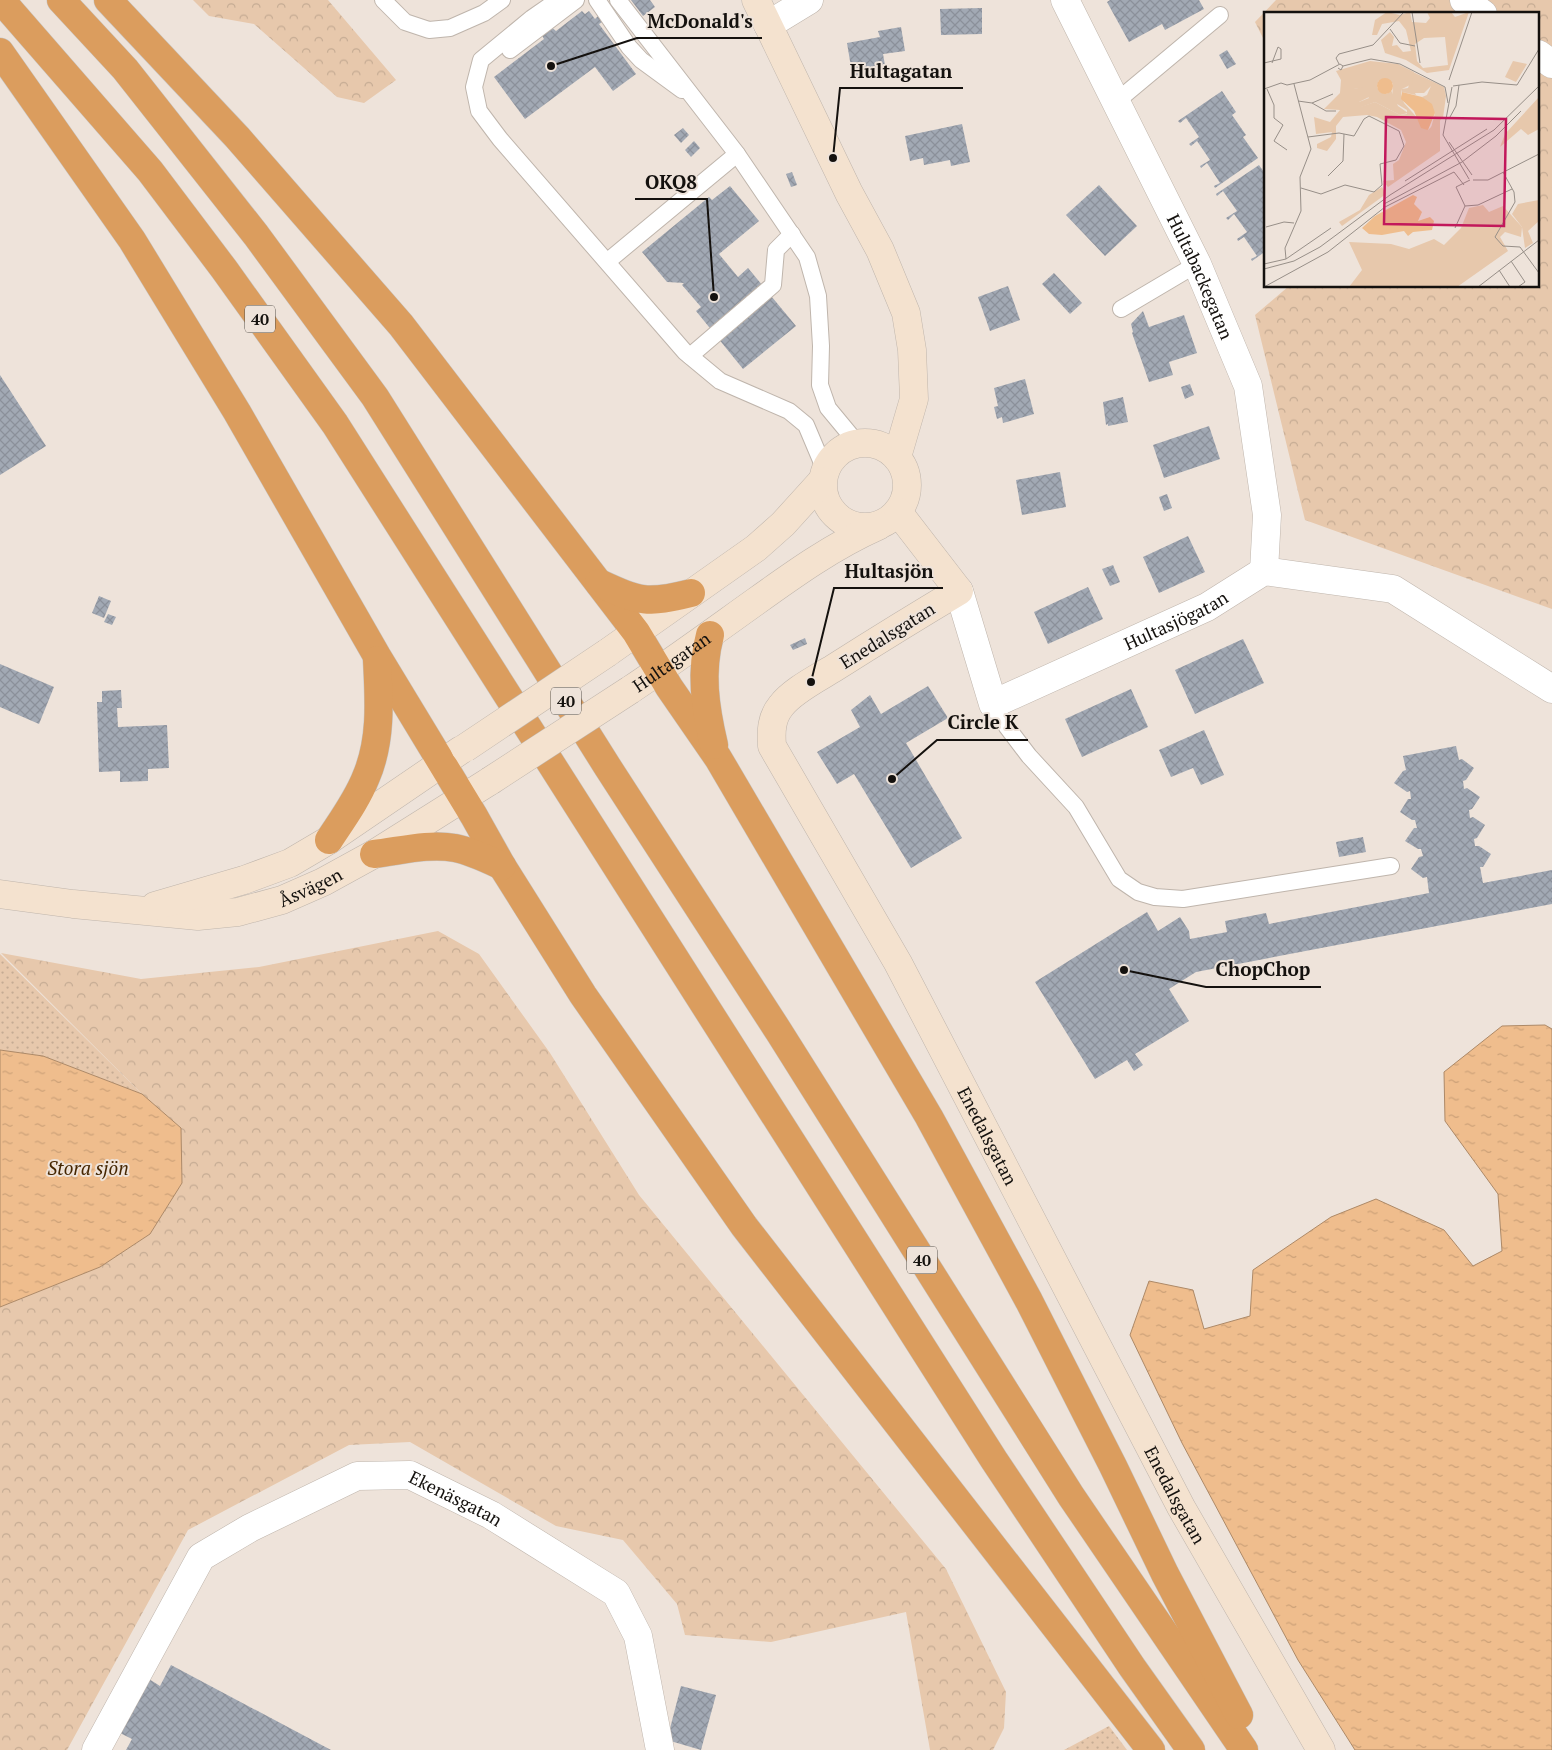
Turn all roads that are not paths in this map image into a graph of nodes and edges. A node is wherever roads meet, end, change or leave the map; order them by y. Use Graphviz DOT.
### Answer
graph roads {
  1 [pos="2,0"];
  2 [pos="61,0"];
  3 [pos="108,0"];
  4 [pos="382,0"];
  5 [pos="502,0"];
  6 [pos="558,0"];
  7 [pos="576,0"];
  8 [pos="597,0"];
  9 [pos="618,0"];
  10 [pos="756,0"];
  11 [pos="809,0"];
  12 [pos="1066,0"];
  13 [pos="1464,0"];
  14 [pos="1480,12"];
  15 [pos="1220,15"];
  16 [pos="768,25"];
  17 [pos="0,52"];
  18 [pos="1540,55"];
  19 [pos="1552,64"];
  20 [pos="474,87"];
  21 [pos="693,97"];
  22 [pos="1117,101"];
  23 [pos="737,154"];
  24 [pos="792,234"];
  25 [pos="608,262"];
  26 [pos="1197,264"];
  27 [pos="1121,309"];
  28 [pos="690,356"];
  29 [pos="857,443"];
  30 [pos="897,457"];
  31 [pos="823,475"];
  32 [pos="888,519"];
  33 [pos="1264,571"];
  34 [pos="597,582"];
  35 [pos="959,591"];
  36 [pos="691,593"];
  37 [pos="636,632"];
  38 [pos="710,634"];
  39 [pos="377,656"];
  40 [pos="660,670"];
  41 [pos="1552,689"];
  42 [pos="993,704"];
  43 [pos="718,758"];
  44 [pos="442,763"];
  45 [pos="463,798"];
  46 [pos="328,840"];
  47 [pos="374,854"];
  48 [pos="502,866"];
  49 [pos="1391,866"];
  50 [pos="0,894"];
  51 [pos="138,910"];
  52 [pos="96,1750"];
  53 [pos="660,1750"];
  54 [pos="1151,1750"];
  55 [pos="1191,1750"];
  56 [pos="1244,1750"];
  57 [pos="1256,1750"];
  58 [pos="1321,1750"];
  1 -- 55 [label="highway, 40"];
  2 -- 56 [label="highway, 40"];
  3 -- 34 [label="highway"];
  4 -- 5 [label="lane"];
  6 -- 20 [label="lane"];
  7 -- 20 [label="lane"];
  8 -- 21 [label="lane"];
  9 -- 21 [label="lane"];
  10 -- 16 [label="street"];
  11 -- 16 [label="street"];
  12 -- 22 [label="street, Hultabackegatan"];
  13 -- 14 [label="street"];
  15 -- 22 [label="lane"];
  16 -- 30 [label="street"];
  17 -- 39 [label="highway"];
  18 -- 19 [label="street"];
  20 -- 25 [label="lane"];
  21 -- 23 [label="lane"];
  22 -- 26 [label="street, Hultabackegatan"];
  23 -- 24 [label="lane"];
  23 -- 25 [label="lane"];
  24 -- 28 [label="lane"];
  24 -- 29 [label="lane"];
  25 -- 28 [label="lane"];
  26 -- 27 [label="lane"];
  26 -- 33 [label="street, Hultabackegatan"];
  28 -- 31 [label="lane"];
  29 -- 30 [label="street"];
  29 -- 31 [label="street"];
  30 -- 32 [label="street"];
  31 -- 32 [label="street"];
  31 -- 36 [label="street"];
  32 -- 35 [label="street"];
  32 -- 38 [label="street, Hultagatan"];
  33 -- 41 [label="street"];
  33 -- 42 [label="street, Hultasjögatan"];
  34 -- 36 [label="highway"];
  34 -- 37 [label="highway"];
  35 -- 42 [label="street"];
  35 -- 58 [label="street, Enedalsgatan"];
  36 -- 37 [label="street"];
  37 -- 40 [label="highway"];
  37 -- 44 [label="street, bridge"];
  38 -- 40 [label="street, Hultagatan"];
  38 -- 43 [label="highway"];
  39 -- 44 [label="highway"];
  39 -- 46 [label="highway"];
  40 -- 43 [label="highway"];
  40 -- 45 [label="street, Hultagatan, bridge"];
  42 -- 49 [label="lane"];
  43 -- 57 [label="highway"];
  44 -- 45 [label="highway"];
  44 -- 46 [label="street, Åsvägen"];
  45 -- 47 [label="street, Åsvägen"];
  45 -- 48 [label="highway"];
  46 -- 51 [label="street, Åsvägen"];
  47 -- 48 [label="highway"];
  47 -- 51 [label="street, Åsvägen"];
  48 -- 54 [label="highway"];
  50 -- 51 [label="street, Åsvägen"];
  52 -- 53 [label="street, Ekenäsgatan"];
}
